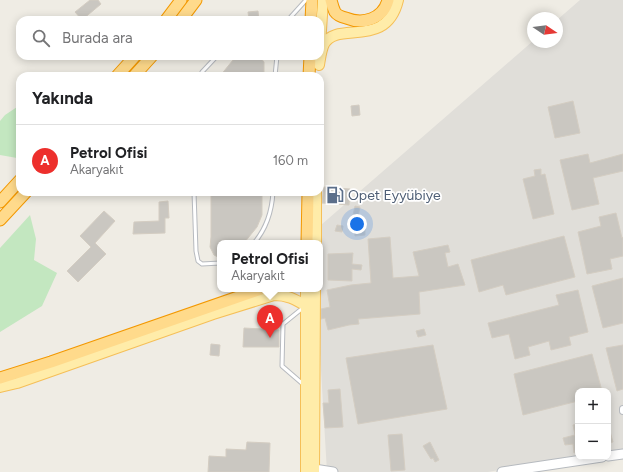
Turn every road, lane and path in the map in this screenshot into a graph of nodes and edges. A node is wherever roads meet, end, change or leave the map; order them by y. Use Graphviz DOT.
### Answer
graph roads {
  1 [pos="181,0"];
  2 [pos="196,0"];
  3 [pos="306,0"];
  4 [pos="312,0"];
  5 [pos="323,0"];
  6 [pos="331,0"];
  7 [pos="388,0"];
  8 [pos="398,0"];
  9 [pos="169,16"];
  10 [pos="184,16"];
  11 [pos="292,16"];
  12 [pos="311,16"];
  13 [pos="322,16"];
  14 [pos="324,44"];
  15 [pos="131,60"];
  16 [pos="148,60"];
  17 [pos="213,60"];
  18 [pos="277,60"];
  19 [pos="310,60"];
  20 [pos="319,61"];
  21 [pos="121,72"];
  22 [pos="138,72"];
  23 [pos="202,72"];
  24 [pos="276,72"];
  25 [pos="309,72"];
  26 [pos="319,72"];
  27 [pos="16,184"];
  28 [pos="22,196"];
  29 [pos="194,196"];
  30 [pos="273,196"];
  31 [pos="308,196"];
  32 [pos="316,196"];
  33 [pos="0,202"];
  34 [pos="0,220"];
  35 [pos="256,240"];
  36 [pos="307,240"];
  37 [pos="316,240"];
  38 [pos="217,263"];
  39 [pos="252,292"];
  40 [pos="306,292"];
  41 [pos="315,292"];
  42 [pos="306,306"];
  43 [pos="0,378"];
  44 [pos="306,386"];
  45 [pos="0,387"];
  46 [pos="623,454"];
  47 [pos="611,456"];
  48 [pos="582,460"];
  49 [pos="311,471"];
  50 [pos="333,472"];
  51 [pos="502,472"];
  1 -- 9 [label="highway"];
  2 -- 10 [label="highway"];
  3 -- 11 [label="lane"];
  4 -- 12 [label="highway"];
  5 -- 13 [label="main road"];
  6 -- 7 [label="highway"];
  8 -- 14 [label="main road"];
  15 -- 21 [label="highway"];
  16 -- 22 [label="highway"];
  17 -- 23 [label="lane"];
  18 -- 24 [label="lane"];
  19 -- 25 [label="highway"];
  20 -- 26 [label="main road"];
  27 -- 33 [label="highway"];
  28 -- 34 [label="highway"];
  29 -- 38 [label="lane"];
  30 -- 35 [label="lane"];
  31 -- 36 [label="highway"];
  32 -- 37 [label="main road"];
  39 -- 43 [label="highway"];
  40 -- 42 [label="main road"];
  41 -- 49 [label="main road"];
  42 -- 44 [label="main road"];
  42 -- 44 [label="lane"];
  42 -- 45 [label="main road"];
  44 -- 49 [label="main road"];
  46 -- 47 [label="street"];
  48 -- 51 [label="street"];
  49 -- 50 [label="street"];
}
